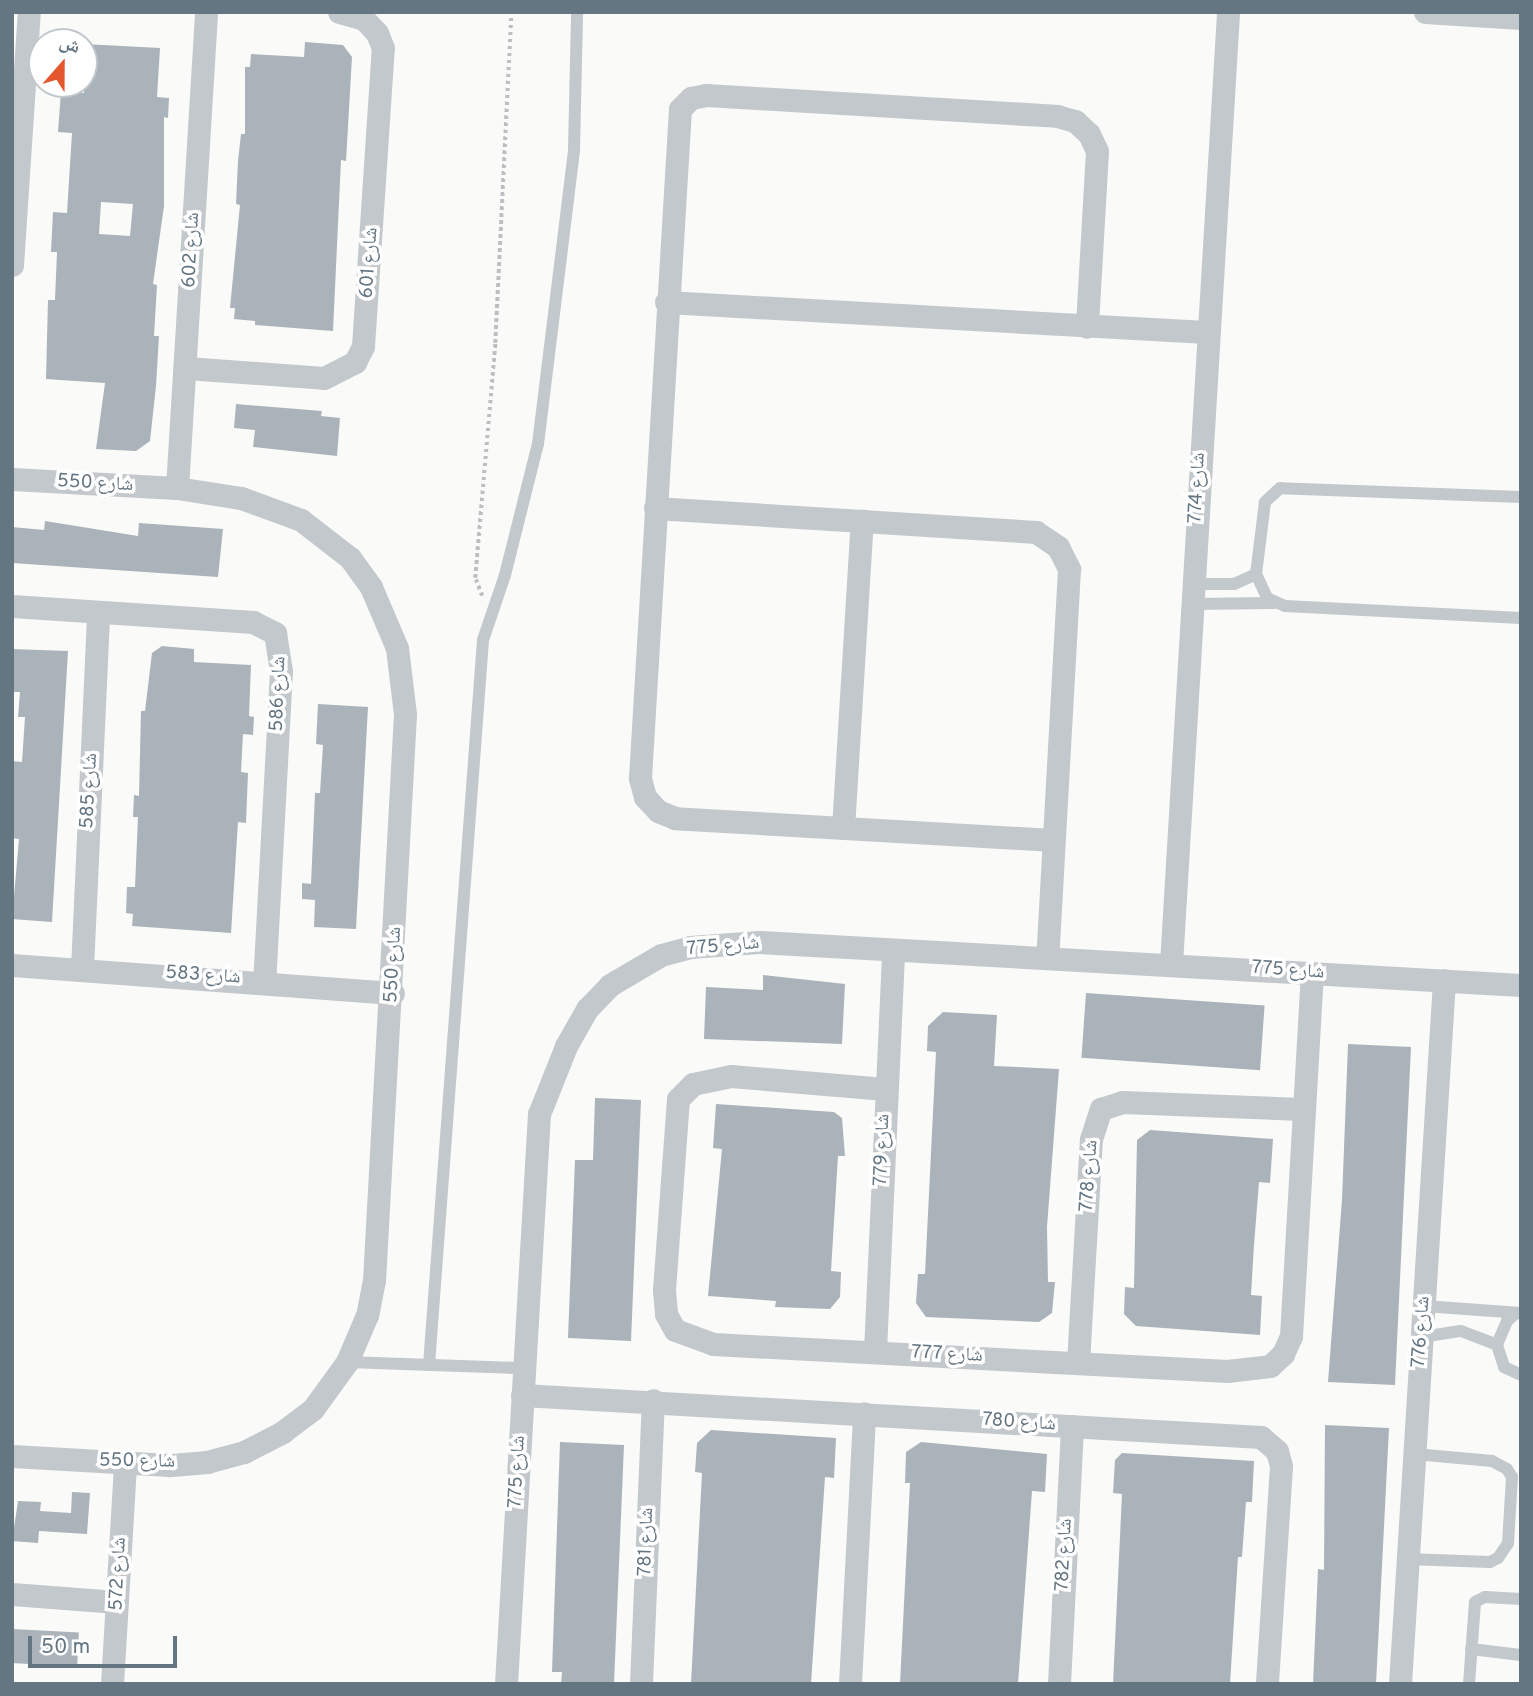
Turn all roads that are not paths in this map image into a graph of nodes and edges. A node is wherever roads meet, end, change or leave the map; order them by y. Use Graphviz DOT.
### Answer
graph roads {
  1 [pos="29,12"];
  2 [pos="206,12"];
  3 [pos="339,12"];
  4 [pos="577,12"];
  5 [pos="1228,12"];
  6 [pos="1425,12"];
  7 [pos="1521,18"];
  8 [pos="12,264"];
  9 [pos="666,302"];
  10 [pos="1087,327"];
  11 [pos="1206,332"];
  12 [pos="186,368"];
  13 [pos="12,480"];
  14 [pos="177,488"];
  15 [pos="1521,497"];
  16 [pos="655,508"];
  17 [pos="862,521"];
  18 [pos="1256,574"];
  19 [pos="1192,594"];
  20 [pos="1275,603"];
  21 [pos="12,606"];
  22 [pos="98,612"];
  23 [pos="1521,618"];
  24 [pos="843,828"];
  25 [pos="1053,840"];
  26 [pos="893,950"];
  27 [pos="1046,957"];
  28 [pos="1171,964"];
  29 [pos="12,965"];
  30 [pos="82,969"];
  31 [pos="1312,974"];
  32 [pos="264,980"];
  33 [pos="1444,980"];
  34 [pos="1521,985"];
  35 [pos="393,993"];
  36 [pos="885,1089"];
  37 [pos="1302,1109"];
  38 [pos="1423,1306"];
  39 [pos="1518,1313"];
  40 [pos="1422,1337"];
  41 [pos="1497,1345"];
  42 [pos="875,1351"];
  43 [pos="348,1362"];
  44 [pos="1079,1363"];
  45 [pos="429,1365"];
  46 [pos="523,1368"];
  47 [pos="1521,1375"];
  48 [pos="522,1395"];
  49 [pos="653,1400"];
  50 [pos="864,1413"];
  51 [pos="1072,1426"];
  52 [pos="1414,1454"];
  53 [pos="12,1456"];
  54 [pos="125,1464"];
  55 [pos="1407,1559"];
  56 [pos="12,1594"];
  57 [pos="1521,1599"];
  58 [pos="117,1602"];
  59 [pos="1471,1649"];
  60 [pos="1521,1655"];
  61 [pos="112,1684"];
  62 [pos="506,1684"];
  63 [pos="641,1684"];
  64 [pos="850,1684"];
  65 [pos="1059,1684"];
  66 [pos="1267,1684"];
  67 [pos="1400,1684"];
  68 [pos="1469,1684"];
  1 -- 8 [label="street"];
  2 -- 12 [label="street, شارع 602"];
  3 -- 12 [label="street, شارع 601"];
  4 -- 45 [label="lane"];
  5 -- 11 [label="street, شارع 774"];
  6 -- 7 [label="street"];
  9 -- 10 [label="street"];
  9 -- 10 [label="street"];
  9 -- 16 [label="street"];
  10 -- 11 [label="street"];
  11 -- 19 [label="street, شارع 774"];
  12 -- 14 [label="street, شارع 602"];
  13 -- 14 [label="street, شارع 550"];
  14 -- 35 [label="street, شارع 550"];
  15 -- 18 [label="lane"];
  16 -- 17 [label="street"];
  16 -- 24 [label="street"];
  17 -- 24 [label="street"];
  17 -- 25 [label="street"];
  18 -- 19 [label="lane"];
  18 -- 20 [label="lane"];
  19 -- 20 [label="lane"];
  19 -- 28 [label="street, شارع 774"];
  20 -- 23 [label="lane"];
  21 -- 22 [label="street, شارع 586"];
  22 -- 30 [label="street, شارع 585"];
  22 -- 32 [label="street, شارع 586"];
  24 -- 25 [label="street"];
  25 -- 27 [label="street"];
  26 -- 27 [label="street, شارع 775"];
  26 -- 36 [label="street, شارع 779"];
  26 -- 46 [label="street, شارع 775"];
  27 -- 28 [label="street, شارع 775"];
  28 -- 31 [label="street, شارع 775"];
  29 -- 30 [label="street, شارع 583"];
  30 -- 32 [label="street, شارع 583"];
  31 -- 33 [label="street, شارع 775"];
  31 -- 37 [label="street, شارع 777"];
  32 -- 35 [label="street, شارع 583"];
  33 -- 34 [label="street, شارع 775"];
  33 -- 38 [label="street, شارع 776"];
  35 -- 43 [label="street, شارع 550"];
  36 -- 42 [label="street, شارع 779"];
  36 -- 42 [label="street, شارع 777"];
  37 -- 44 [label="street, شارع 777"];
  37 -- 44 [label="street, شارع 778"];
  38 -- 39 [label="lane"];
  38 -- 40 [label="street, شارع 776"];
  39 -- 41 [label="lane"];
  40 -- 41 [label="lane"];
  40 -- 52 [label="street, شارع 776"];
  41 -- 47 [label="lane"];
  42 -- 44 [label="street, شارع 777"];
  43 -- 45 [label="lane"];
  43 -- 54 [label="street, شارع 550"];
  45 -- 46 [label="lane"];
  46 -- 48 [label="street, شارع 775"];
  48 -- 49 [label="street, شارع 780"];
  48 -- 62 [label="street, شارع 775"];
  49 -- 50 [label="street, شارع 780"];
  49 -- 63 [label="street, شارع 781"];
  50 -- 51 [label="street, شارع 780"];
  50 -- 64 [label="street"];
  51 -- 65 [label="street, شارع 782"];
  51 -- 66 [label="street, شارع 780"];
  52 -- 55 [label="street, شارع 776"];
  52 -- 55 [label="lane"];
  53 -- 54 [label="street, شارع 550"];
  54 -- 58 [label="street, شارع 572"];
  55 -- 67 [label="street, شارع 776"];
  56 -- 58 [label="street"];
  57 -- 59 [label="lane"];
  58 -- 61 [label="street, شارع 572"];
  59 -- 60 [label="lane"];
  59 -- 68 [label="lane"];
}
